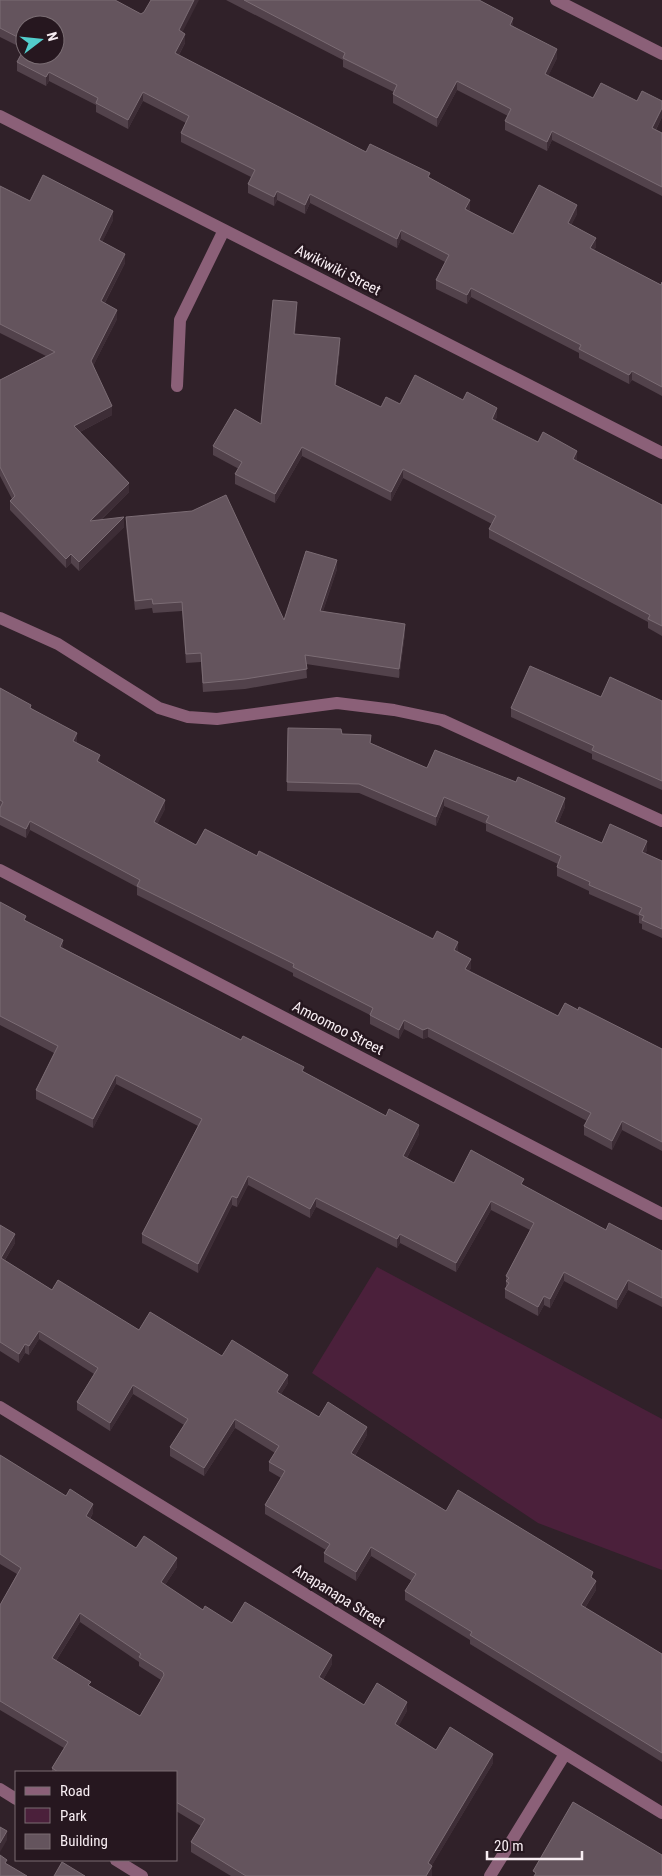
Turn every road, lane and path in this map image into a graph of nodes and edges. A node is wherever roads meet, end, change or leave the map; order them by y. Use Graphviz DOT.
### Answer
graph roads {
  1 [pos="556,0"];
  2 [pos="662,54"];
  3 [pos="0,116"];
  4 [pos="224,230"];
  5 [pos="177,386"];
  6 [pos="662,453"];
  7 [pos="0,618"];
  8 [pos="662,821"];
  9 [pos="0,870"];
  10 [pos="662,1214"];
  11 [pos="0,1407"];
  12 [pos="565,1754"];
  13 [pos="0,1789"];
  14 [pos="15,1798"];
  15 [pos="662,1813"];
  16 [pos="118,1861"];
  17 [pos="142,1876"];
  18 [pos="490,1876"];
  1 -- 2 [label="street"];
  3 -- 4 [label="street, Awikiwiki Street"];
  4 -- 5 [label="street"];
  4 -- 6 [label="street, Awikiwiki Street"];
  7 -- 8 [label="street"];
  9 -- 10 [label="street, Amoomoo Street"];
  11 -- 12 [label="street, Anapanapa Street"];
  12 -- 15 [label="street, Anapanapa Street"];
  12 -- 18 [label="street"];
  13 -- 14 [label="street"];
  16 -- 17 [label="street"];
}
